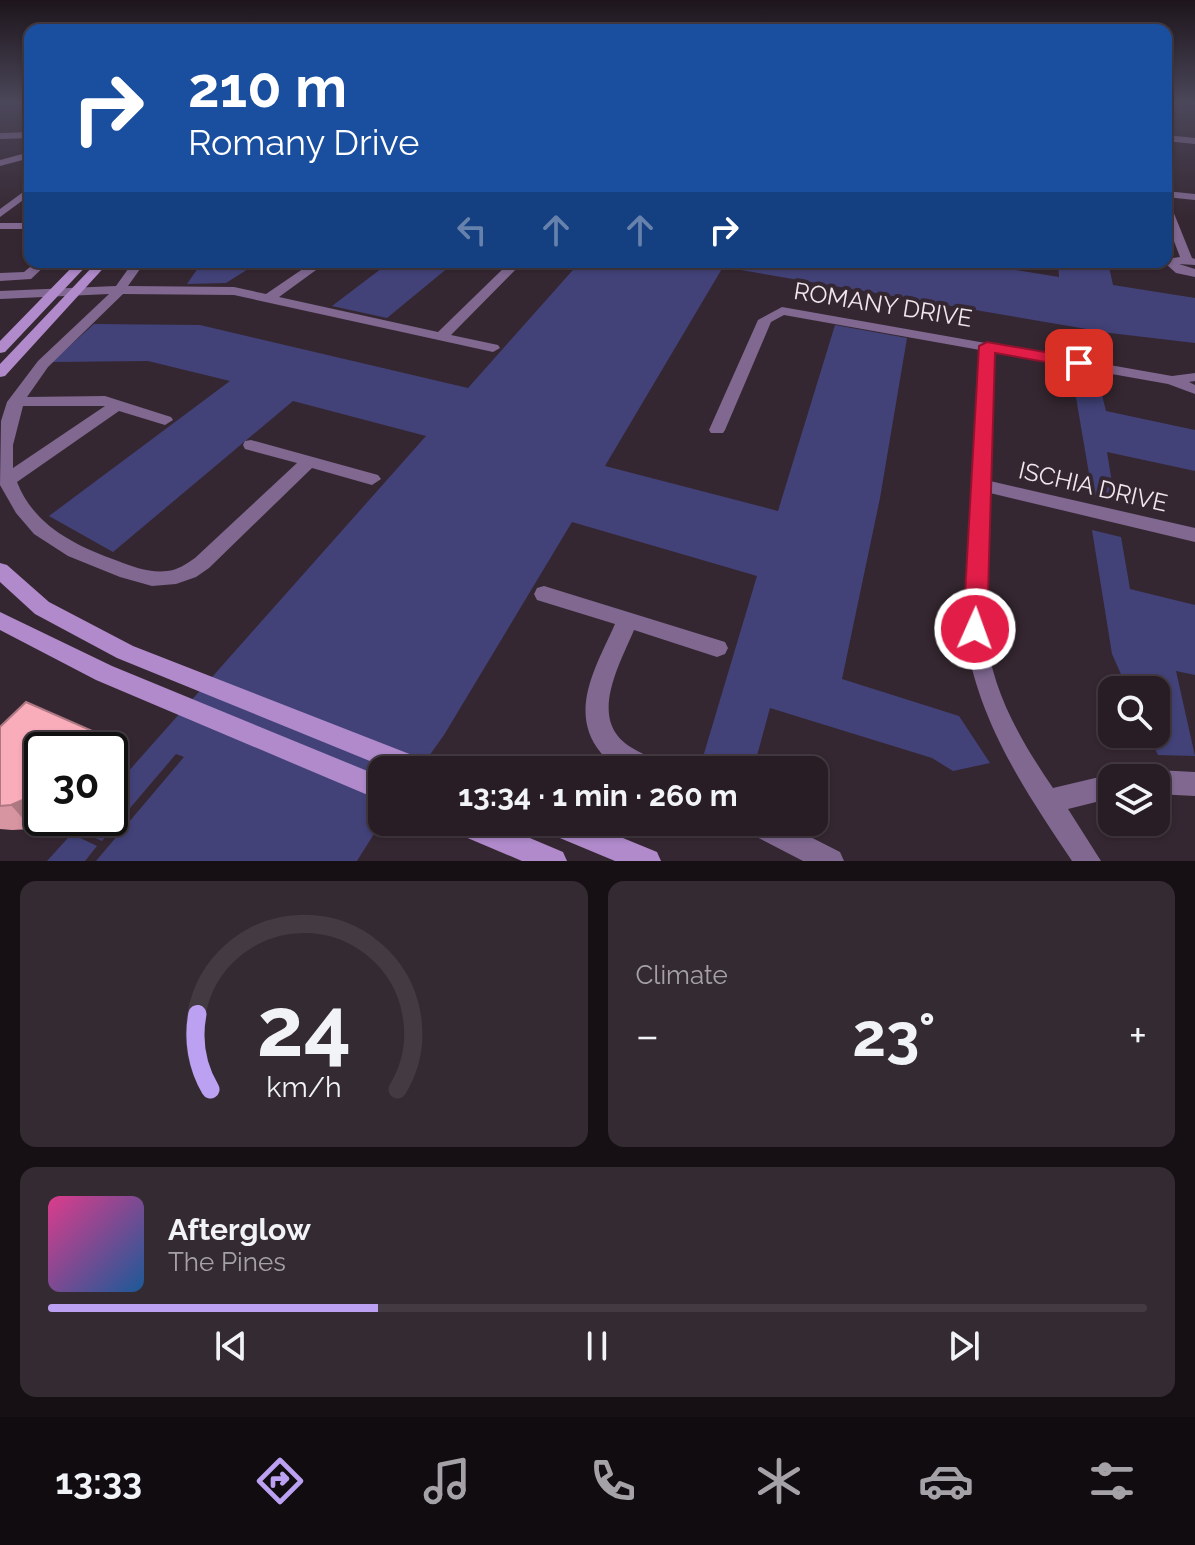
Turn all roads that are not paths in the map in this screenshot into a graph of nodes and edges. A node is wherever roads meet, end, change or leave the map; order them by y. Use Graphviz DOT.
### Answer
graph roads {
  1 [pos="24,157"];
  2 [pos="0,163"];
  3 [pos="24,195"];
  4 [pos="1172,195"];
  5 [pos="1195,197"];
  6 [pos="0,214"];
  7 [pos="1172,219"];
  8 [pos="0,226"];
  9 [pos="24,226"];
  10 [pos="1191,261"];
  11 [pos="36,268"];
  12 [pos="78,268"];
  13 [pos="98,268"];
  14 [pos="134,268"];
  15 [pos="312,268"];
  16 [pos="511,268"];
  17 [pos="1195,273"];
  18 [pos="0,277"];
  19 [pos="118,290"];
  20 [pos="55,292"];
  21 [pos="76,292"];
  22 [pos="0,295"];
  23 [pos="269,298"];
  24 [pos="442,336"];
  25 [pos="987,346"];
  26 [pos="493,348"];
  27 [pos="0,349"];
  28 [pos="0,373"];
  29 [pos="1195,377"];
  30 [pos="1172,380"];
  31 [pos="1195,390"];
  32 [pos="15,402"];
  33 [pos="117,405"];
  34 [pos="165,420"];
  35 [pos="717,430"];
  36 [pos="251,445"];
  37 [pos="310,460"];
  38 [pos="372,479"];
  39 [pos="6,481"];
  40 [pos="981,485"];
  41 [pos="1195,535"];
  42 [pos="0,570"];
  43 [pos="544,594"];
  44 [pos="627,621"];
  45 [pos="2,623"];
  46 [pos="717,648"];
  47 [pos="386,756"];
  48 [pos="626,756"];
  49 [pos="368,783"];
  50 [pos="1170,783"];
  51 [pos="1195,784"];
  52 [pos="1098,790"];
  53 [pos="1049,802"];
  54 [pos="494,836"];
  55 [pos="586,836"];
  56 [pos="782,836"];
  57 [pos="554,861"];
  58 [pos="648,861"];
  59 [pos="831,861"];
  60 [pos="1088,861"];
  1 -- 2 [label="street"];
  3 -- 6 [label="street"];
  4 -- 5 [label="street"];
  7 -- 10 [label="street"];
  8 -- 9 [label="street"];
  10 -- 17 [label="street"];
  11 -- 18 [label="street"];
  12 -- 20 [label="main road"];
  13 -- 21 [label="main road"];
  14 -- 19 [label="street"];
  15 -- 23 [label="street"];
  16 -- 24 [label="street"];
  19 -- 21 [label="street"];
  19 -- 23 [label="street"];
  19 -- 32 [label="street"];
  20 -- 21 [label="street"];
  20 -- 22 [label="street"];
  20 -- 27 [label="main road"];
  21 -- 28 [label="main road"];
  23 -- 24 [label="street"];
  24 -- 26 [label="street"];
  25 -- 30 [label="street, ROMANY DRIVE"];
  25 -- 35 [label="street, ROMANY DRIVE"];
  25 -- 40 [label="street"];
  29 -- 30 [label="street, ROMANY DRIVE"];
  30 -- 31 [label="street, ROMANY DRIVE"];
  32 -- 33 [label="street"];
  32 -- 39 [label="street"];
  33 -- 34 [label="street"];
  33 -- 39 [label="street"];
  36 -- 37 [label="street"];
  37 -- 38 [label="street"];
  37 -- 39 [label="street"];
  40 -- 41 [label="street, ISCHIA DRIVE"];
  40 -- 53 [label="street"];
  42 -- 47 [label="main road"];
  43 -- 44 [label="street"];
  44 -- 46 [label="street"];
  44 -- 48 [label="street"];
  45 -- 49 [label="main road"];
  50 -- 51 [label="street"];
  52 -- 53 [label="street"];
  53 -- 60 [label="street"];
  54 -- 57 [label="main road"];
  55 -- 58 [label="main road"];
  56 -- 59 [label="street"];
}
